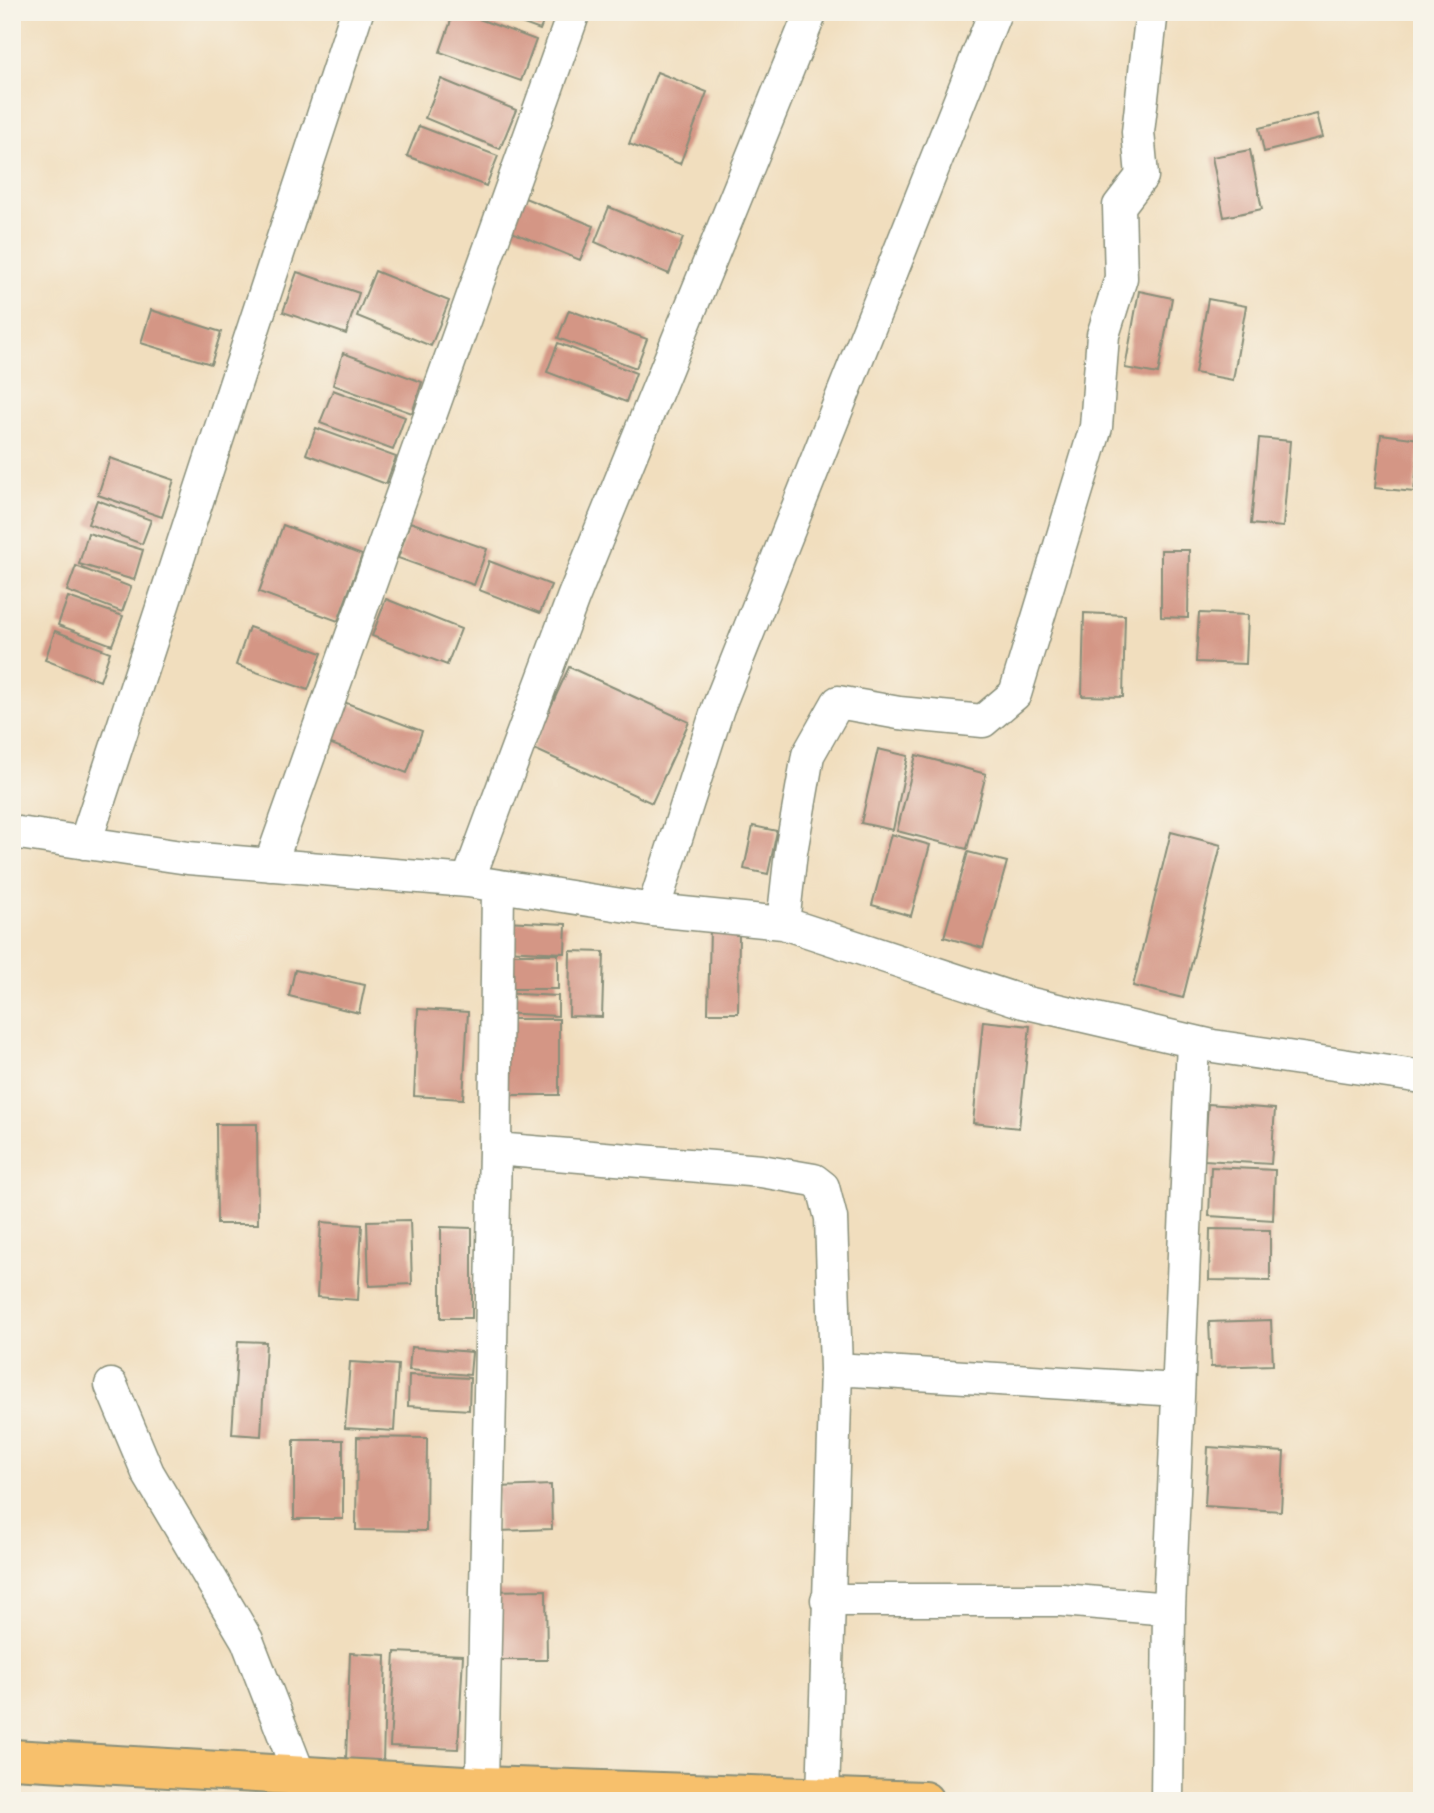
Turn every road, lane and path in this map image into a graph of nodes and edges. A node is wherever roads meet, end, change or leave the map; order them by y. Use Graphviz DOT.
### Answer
graph roads {
  1 [pos="357,12"];
  2 [pos="574,12"];
  3 [pos="811,12"];
  4 [pos="995,12"];
  5 [pos="1149,12"];
  6 [pos="12,832"];
  7 [pos="85,843"];
  8 [pos="270,865"];
  9 [pos="483,884"];
  10 [pos="653,910"];
  11 [pos="783,923"];
  12 [pos="1193,1042"];
  13 [pos="1422,1077"];
  14 [pos="495,1149"];
  15 [pos="836,1369"];
  16 [pos="111,1385"];
  17 [pos="1178,1390"];
  18 [pos="827,1600"];
  19 [pos="1169,1609"];
  20 [pos="12,1759"];
  21 [pos="482,1786"];
  22 [pos="302,1787"];
  23 [pos="822,1797"];
  24 [pos="909,1801"];
  25 [pos="924,1801"];
  26 [pos="1167,1801"];
  1 -- 7 [label="street"];
  2 -- 8 [label="street"];
  3 -- 9 [label="street"];
  4 -- 10 [label="street"];
  5 -- 11 [label="street"];
  6 -- 7 [label="street"];
  7 -- 8 [label="street"];
  8 -- 9 [label="street"];
  9 -- 10 [label="street"];
  9 -- 14 [label="street"];
  10 -- 11 [label="street"];
  11 -- 12 [label="street"];
  12 -- 13 [label="street"];
  12 -- 17 [label="street"];
  14 -- 15 [label="street"];
  14 -- 21 [label="street"];
  15 -- 17 [label="street"];
  15 -- 18 [label="street"];
  16 -- 22 [label="street"];
  17 -- 19 [label="street"];
  18 -- 19 [label="street"];
  18 -- 23 [label="street"];
  19 -- 26 [label="street"];
  20 -- 22 [label="main road"];
  21 -- 22 [label="main road"];
  21 -- 23 [label="main road"];
  23 -- 24 [label="main road"];
  24 -- 25 [label="main road"];
}
